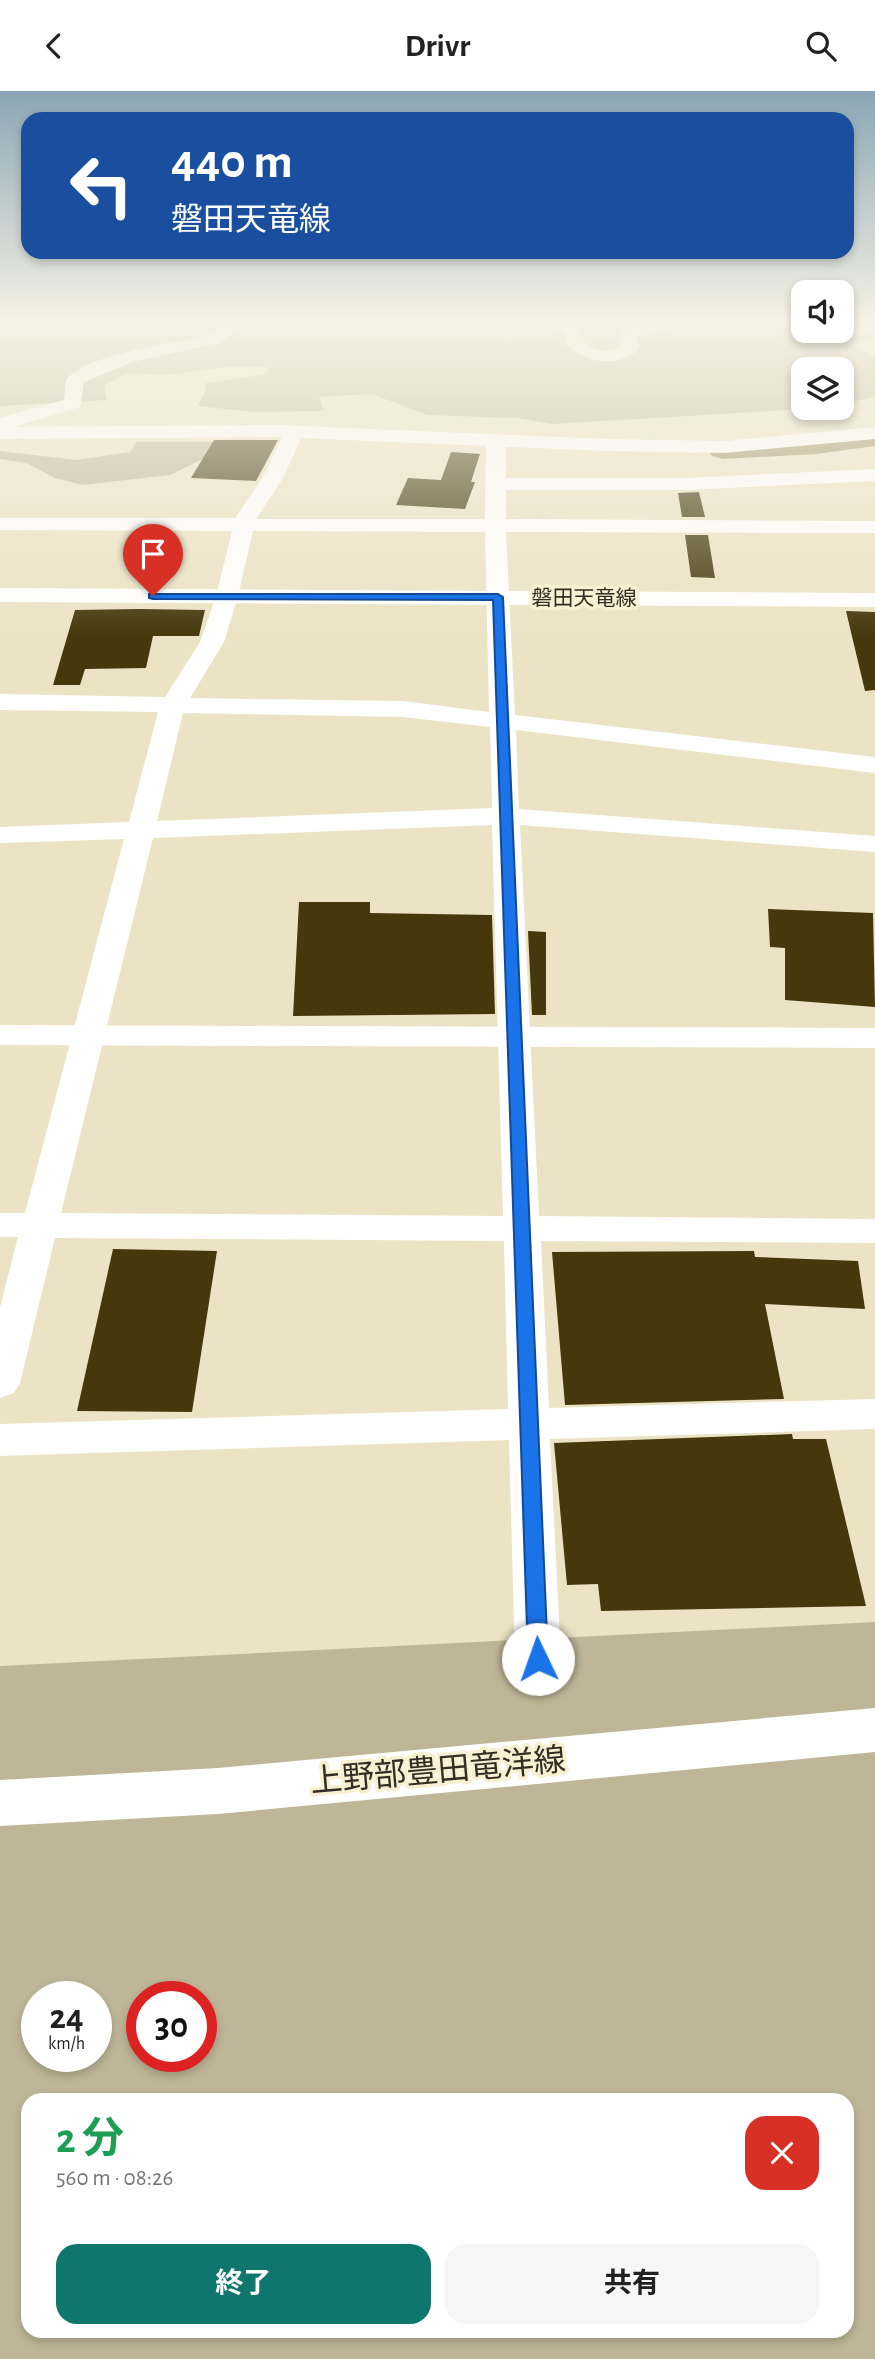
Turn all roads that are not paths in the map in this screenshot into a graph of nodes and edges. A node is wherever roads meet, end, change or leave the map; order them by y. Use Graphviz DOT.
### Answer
graph roads {
  1 [pos="294,432"];
  2 [pos="0,433"];
  3 [pos="875,433"];
  4 [pos="496,439"];
  5 [pos="875,475"];
  6 [pos="494,484"];
  7 [pos="0,524"];
  8 [pos="244,525"];
  9 [pos="495,526"];
  10 [pos="875,527"];
  11 [pos="0,595"];
  12 [pos="227,596"];
  13 [pos="498,597"];
  14 [pos="875,600"];
  15 [pos="0,702"];
  16 [pos="172,706"];
  17 [pos="502,720"];
  18 [pos="875,765"];
  19 [pos="505,815"];
  20 [pos="139,830"];
  21 [pos="0,835"];
  22 [pos="875,844"];
  23 [pos="0,1035"];
  24 [pos="87,1035"];
  25 [pos="514,1036"];
  26 [pos="875,1038"];
  27 [pos="0,1225"];
  28 [pos="40,1226"];
  29 [pos="521,1231"];
  30 [pos="875,1231"];
  31 [pos="0,1383"];
  32 [pos="875,1414"];
  33 [pos="527,1425"];
  34 [pos="0,1440"];
  35 [pos="538,1659"];
  36 [pos="875,1730"];
  37 [pos="0,1803"];
  1 -- 2 [label="street"];
  1 -- 4 [label="street"];
  1 -- 8 [label="street"];
  3 -- 4 [label="street"];
  4 -- 6 [label="street"];
  5 -- 6 [label="street"];
  6 -- 9 [label="street"];
  7 -- 8 [label="street"];
  8 -- 9 [label="street"];
  8 -- 12 [label="street"];
  9 -- 10 [label="street"];
  9 -- 13 [label="street"];
  11 -- 12 [label="street, 磐田天竜線"];
  12 -- 13 [label="street, 磐田天竜線"];
  12 -- 16 [label="street"];
  13 -- 14 [label="street, 磐田天竜線"];
  13 -- 17 [label="street"];
  15 -- 16 [label="street"];
  16 -- 17 [label="street"];
  16 -- 20 [label="street"];
  17 -- 18 [label="street"];
  17 -- 19 [label="street"];
  19 -- 20 [label="street"];
  19 -- 22 [label="street"];
  19 -- 25 [label="street"];
  20 -- 21 [label="street"];
  20 -- 24 [label="street"];
  23 -- 24 [label="street"];
  24 -- 25 [label="street"];
  24 -- 28 [label="street"];
  25 -- 26 [label="street"];
  25 -- 29 [label="street"];
  27 -- 28 [label="street"];
  28 -- 29 [label="street"];
  28 -- 31 [label="street"];
  29 -- 30 [label="street"];
  29 -- 33 [label="street"];
  32 -- 33 [label="street"];
  33 -- 34 [label="street"];
  33 -- 35 [label="street"];
  36 -- 37 [label="street, 上野部豊田竜洋線"];
}
